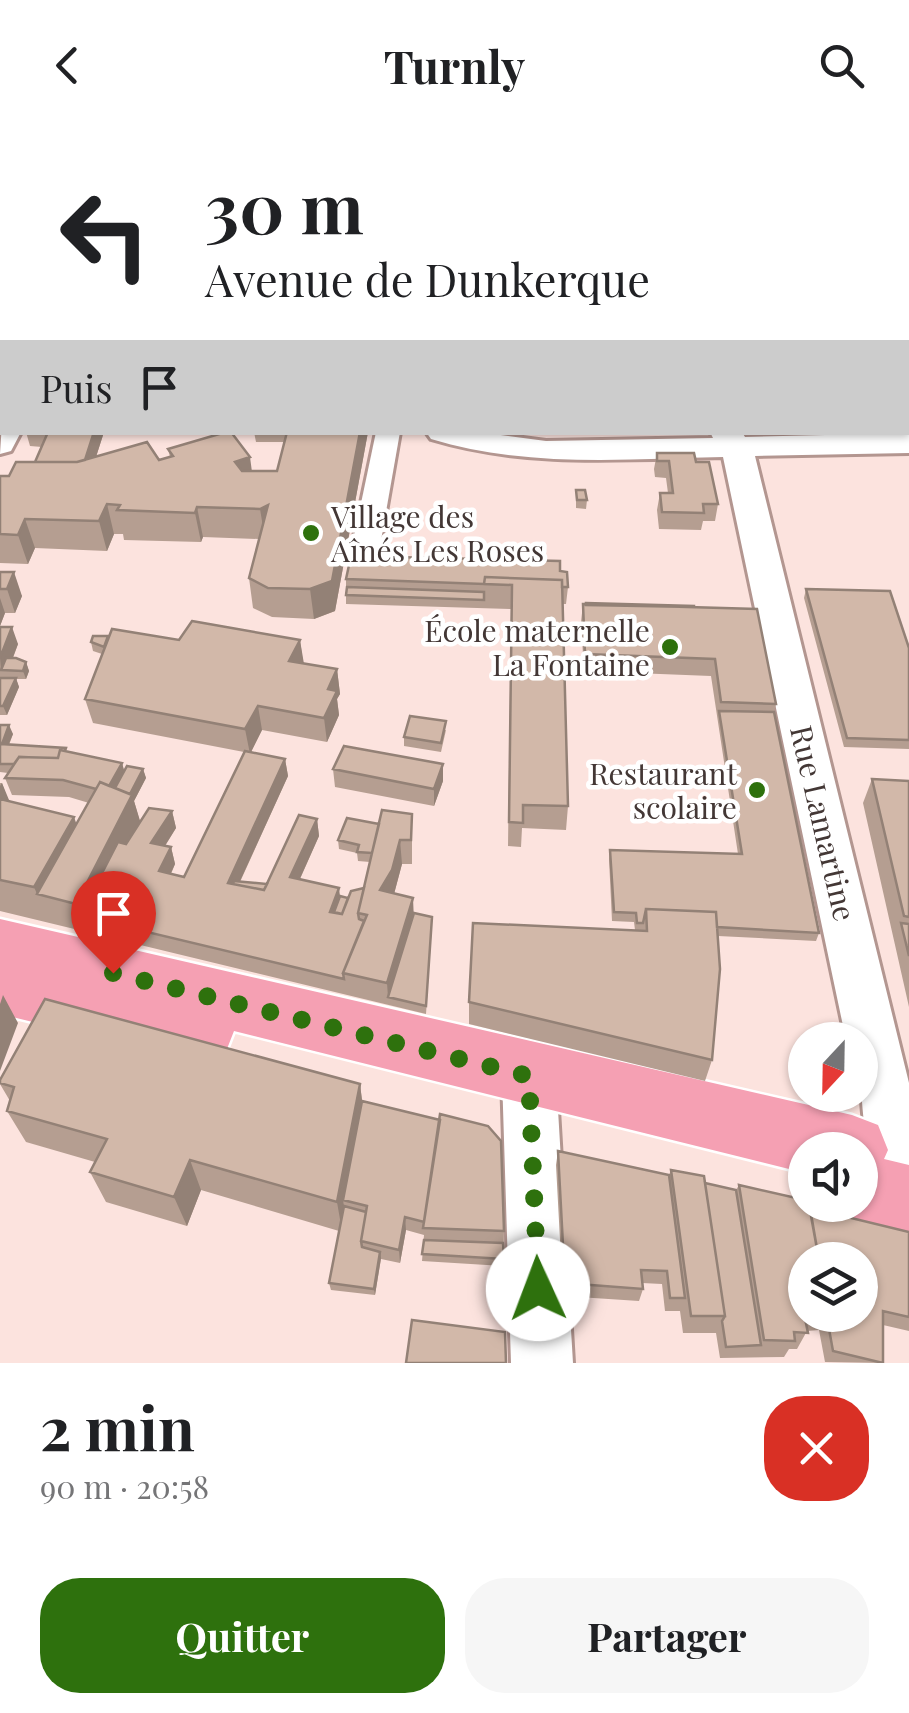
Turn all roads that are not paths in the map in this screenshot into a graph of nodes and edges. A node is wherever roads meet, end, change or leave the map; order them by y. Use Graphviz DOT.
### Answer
graph roads {
  1 [pos="387,435"];
  2 [pos="452,435"];
  3 [pos="730,439"];
  4 [pos="909,442"];
  5 [pos="366,546"];
  6 [pos="0,946"];
  7 [pos="0,986"];
  8 [pos="530,1094"];
  9 [pos="788,1172"];
  10 [pos="886,1174"];
  11 [pos="542,1363"];
  1 -- 5 [label="street"];
  2 -- 3 [label="street"];
  3 -- 4 [label="street"];
  3 -- 10 [label="street, Rue Lamartine"];
  6 -- 8 [label="main road"];
  7 -- 8 [label="main road"];
  8 -- 9 [label="main road"];
  8 -- 10 [label="main road"];
  8 -- 11 [label="street"];
}
